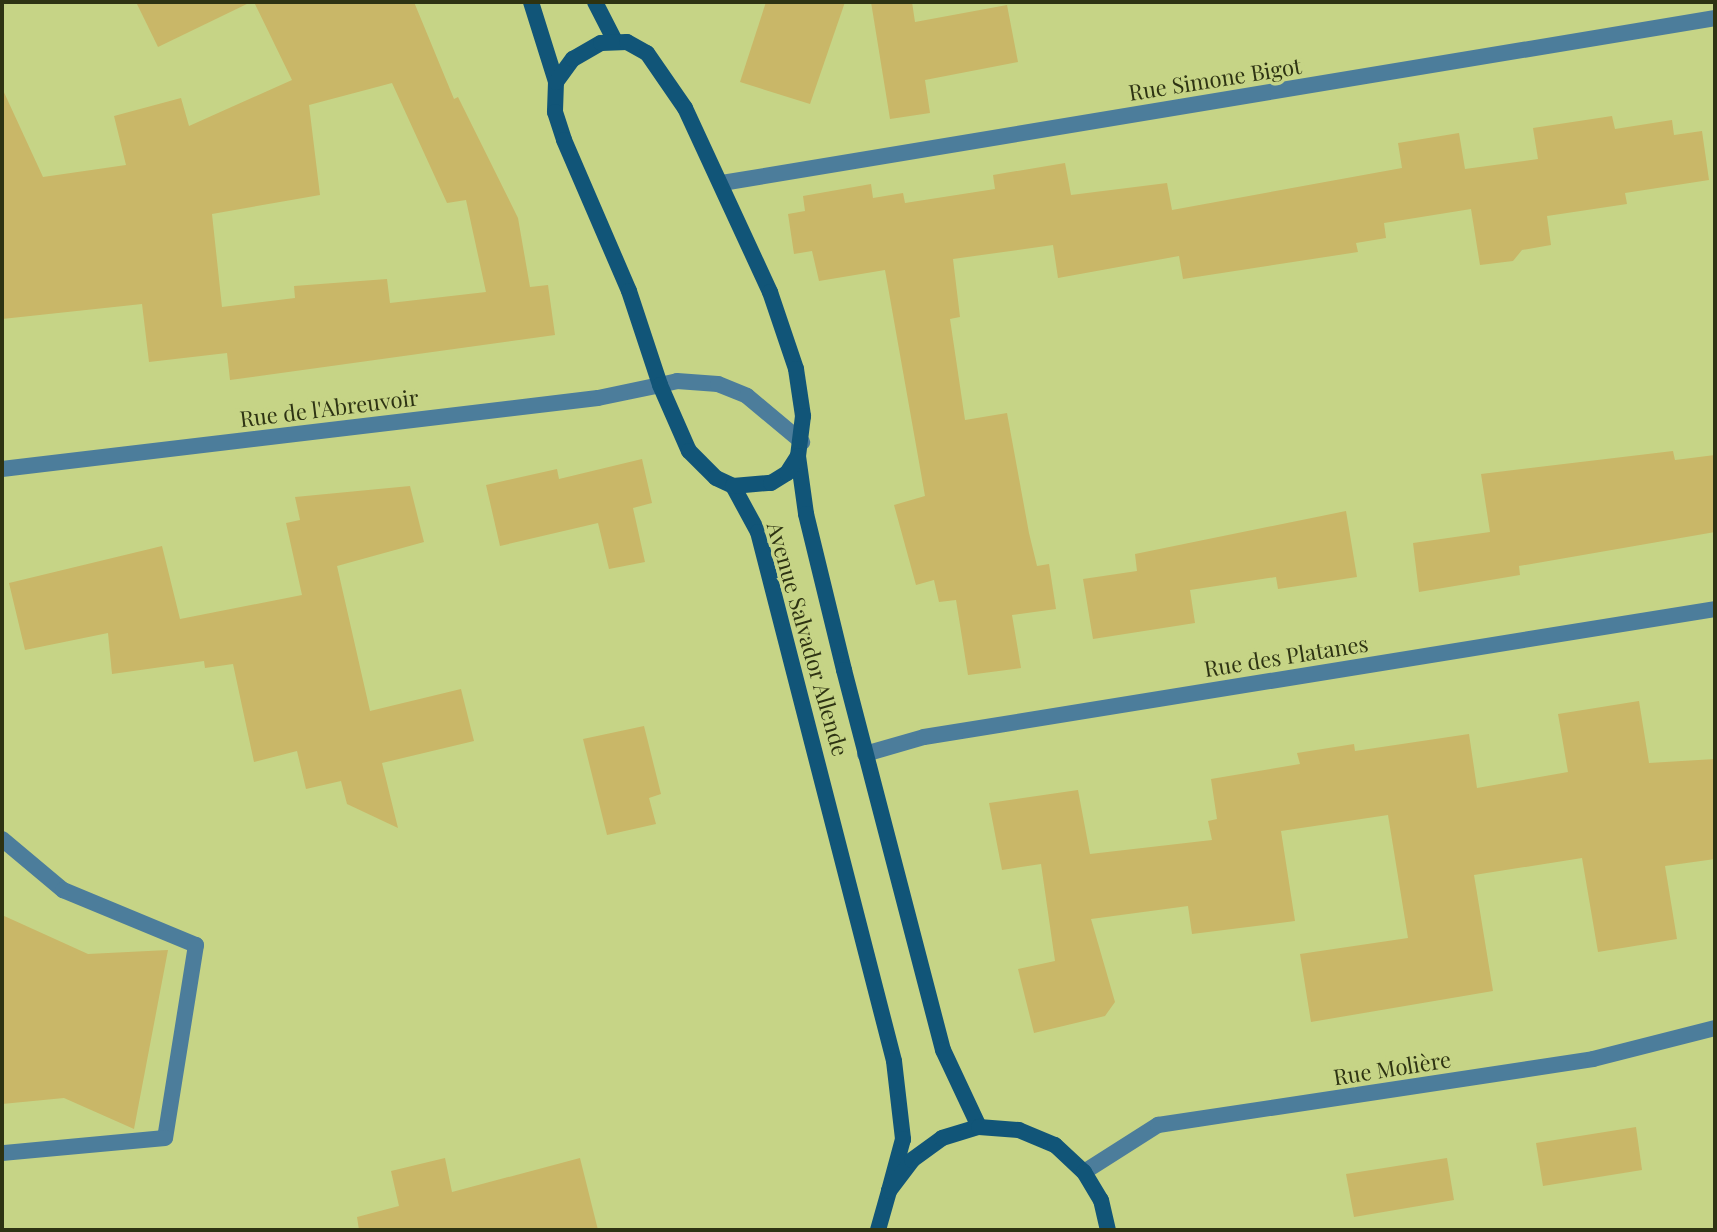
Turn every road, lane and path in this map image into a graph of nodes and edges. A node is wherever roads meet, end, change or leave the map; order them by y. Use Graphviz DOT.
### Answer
graph roads {
  1 [pos="531,2"];
  2 [pos="595,2"];
  3 [pos="1715,18"];
  4 [pos="615,41"];
  5 [pos="556,82"];
  6 [pos="722,183"];
  7 [pos="660,385"];
  8 [pos="800,449"];
  9 [pos="2,469"];
  10 [pos="733,486"];
  11 [pos="1715,609"];
  12 [pos="865,754"];
  13 [pos="2,839"];
  14 [pos="1715,1028"];
  15 [pos="979,1127"];
  16 [pos="2,1153"];
  17 [pos="1084,1172"];
  18 [pos="889,1191"];
  19 [pos="878,1230"];
  20 [pos="1108,1230"];
  1 -- 5 [label="main road, Avenue Salvador Allende"];
  2 -- 4 [label="main road"];
  3 -- 6 [label="street, Rue Simone Bigot"];
  4 -- 5 [label="main road"];
  4 -- 6 [label="main road, Avenue Salvador Allende"];
  5 -- 7 [label="main road, Avenue Salvador Allende"];
  6 -- 8 [label="main road, Avenue Salvador Allende"];
  7 -- 8 [label="street, Rue de l'Abreuvoir"];
  7 -- 9 [label="street, Rue de l'Abreuvoir"];
  7 -- 10 [label="main road, Avenue Salvador Allende"];
  8 -- 10 [label="main road"];
  8 -- 12 [label="main road, Avenue Salvador Allende"];
  10 -- 18 [label="main road, Avenue Salvador Allende"];
  11 -- 12 [label="street, Rue des Platanes"];
  12 -- 15 [label="main road, Avenue Salvador Allende"];
  13 -- 16 [label="street"];
  14 -- 17 [label="street, Rue Molière"];
  15 -- 17 [label="main road"];
  15 -- 18 [label="main road"];
  17 -- 20 [label="main road"];
  18 -- 19 [label="main road, Avenue Salvador Allende"];
}
